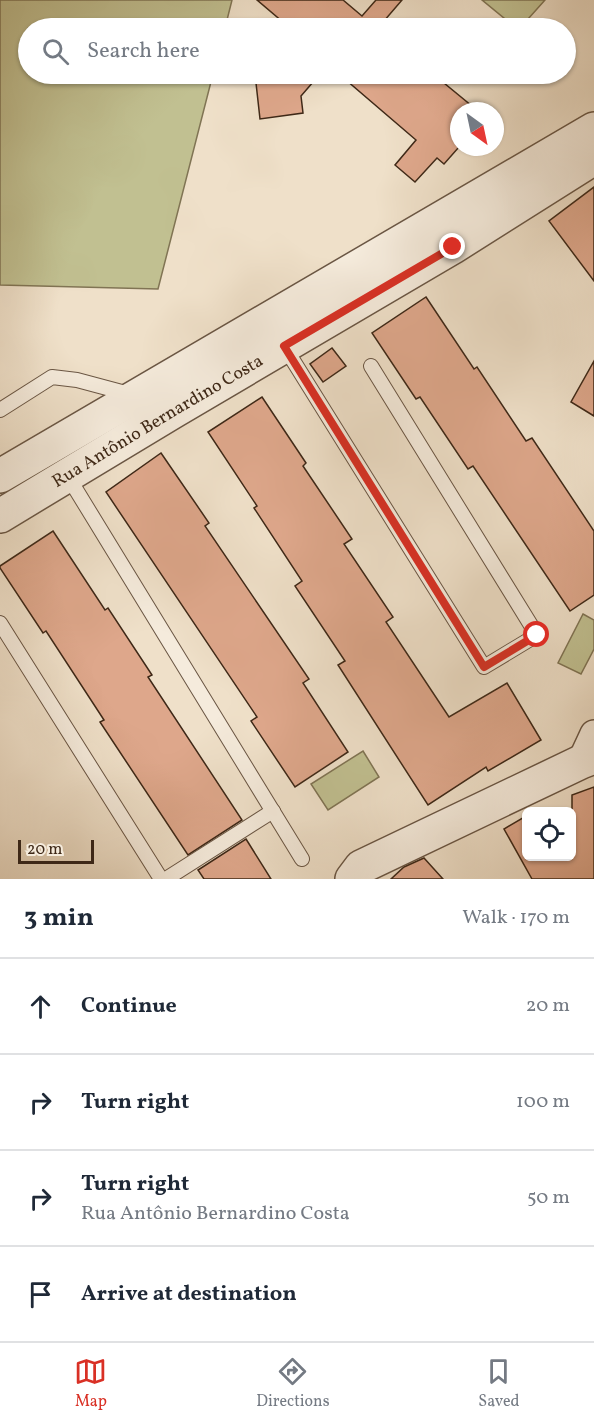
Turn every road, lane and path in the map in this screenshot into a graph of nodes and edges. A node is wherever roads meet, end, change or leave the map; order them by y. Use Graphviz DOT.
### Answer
graph roads {
  1 [pos="594,129"];
  2 [pos="594,158"];
  3 [pos="464,222"];
  4 [pos="284,346"];
  5 [pos="370,366"];
  6 [pos="136,396"];
  7 [pos="0,410"];
  8 [pos="67,475"];
  9 [pos="0,476"];
  10 [pos="0,516"];
  11 [pos="0,623"];
  12 [pos="590,751"];
  13 [pos="273,811"];
  14 [pos="302,859"];
  15 [pos="161,879"];
  16 [pos="166,879"];
  17 [pos="352,879"];
  1 -- 3 [label="street, Rua Antônio Bernardino Costa"];
  2 -- 3 [label="street, Rua Antônio Bernardino Costa"];
  3 -- 4 [label="street, Rua Antônio Bernardino Costa"];
  3 -- 6 [label="street, Rua Antônio Bernardino Costa"];
  4 -- 5 [label="lane"];
  4 -- 8 [label="street, Rua Antônio Bernardino Costa"];
  6 -- 7 [label="lane"];
  6 -- 9 [label="street, Rua Antônio Bernardino Costa"];
  8 -- 10 [label="street, Rua Antônio Bernardino Costa"];
  8 -- 13 [label="lane"];
  11 -- 15 [label="lane"];
  12 -- 17 [label="street"];
  13 -- 14 [label="lane"];
  13 -- 16 [label="lane"];
}
